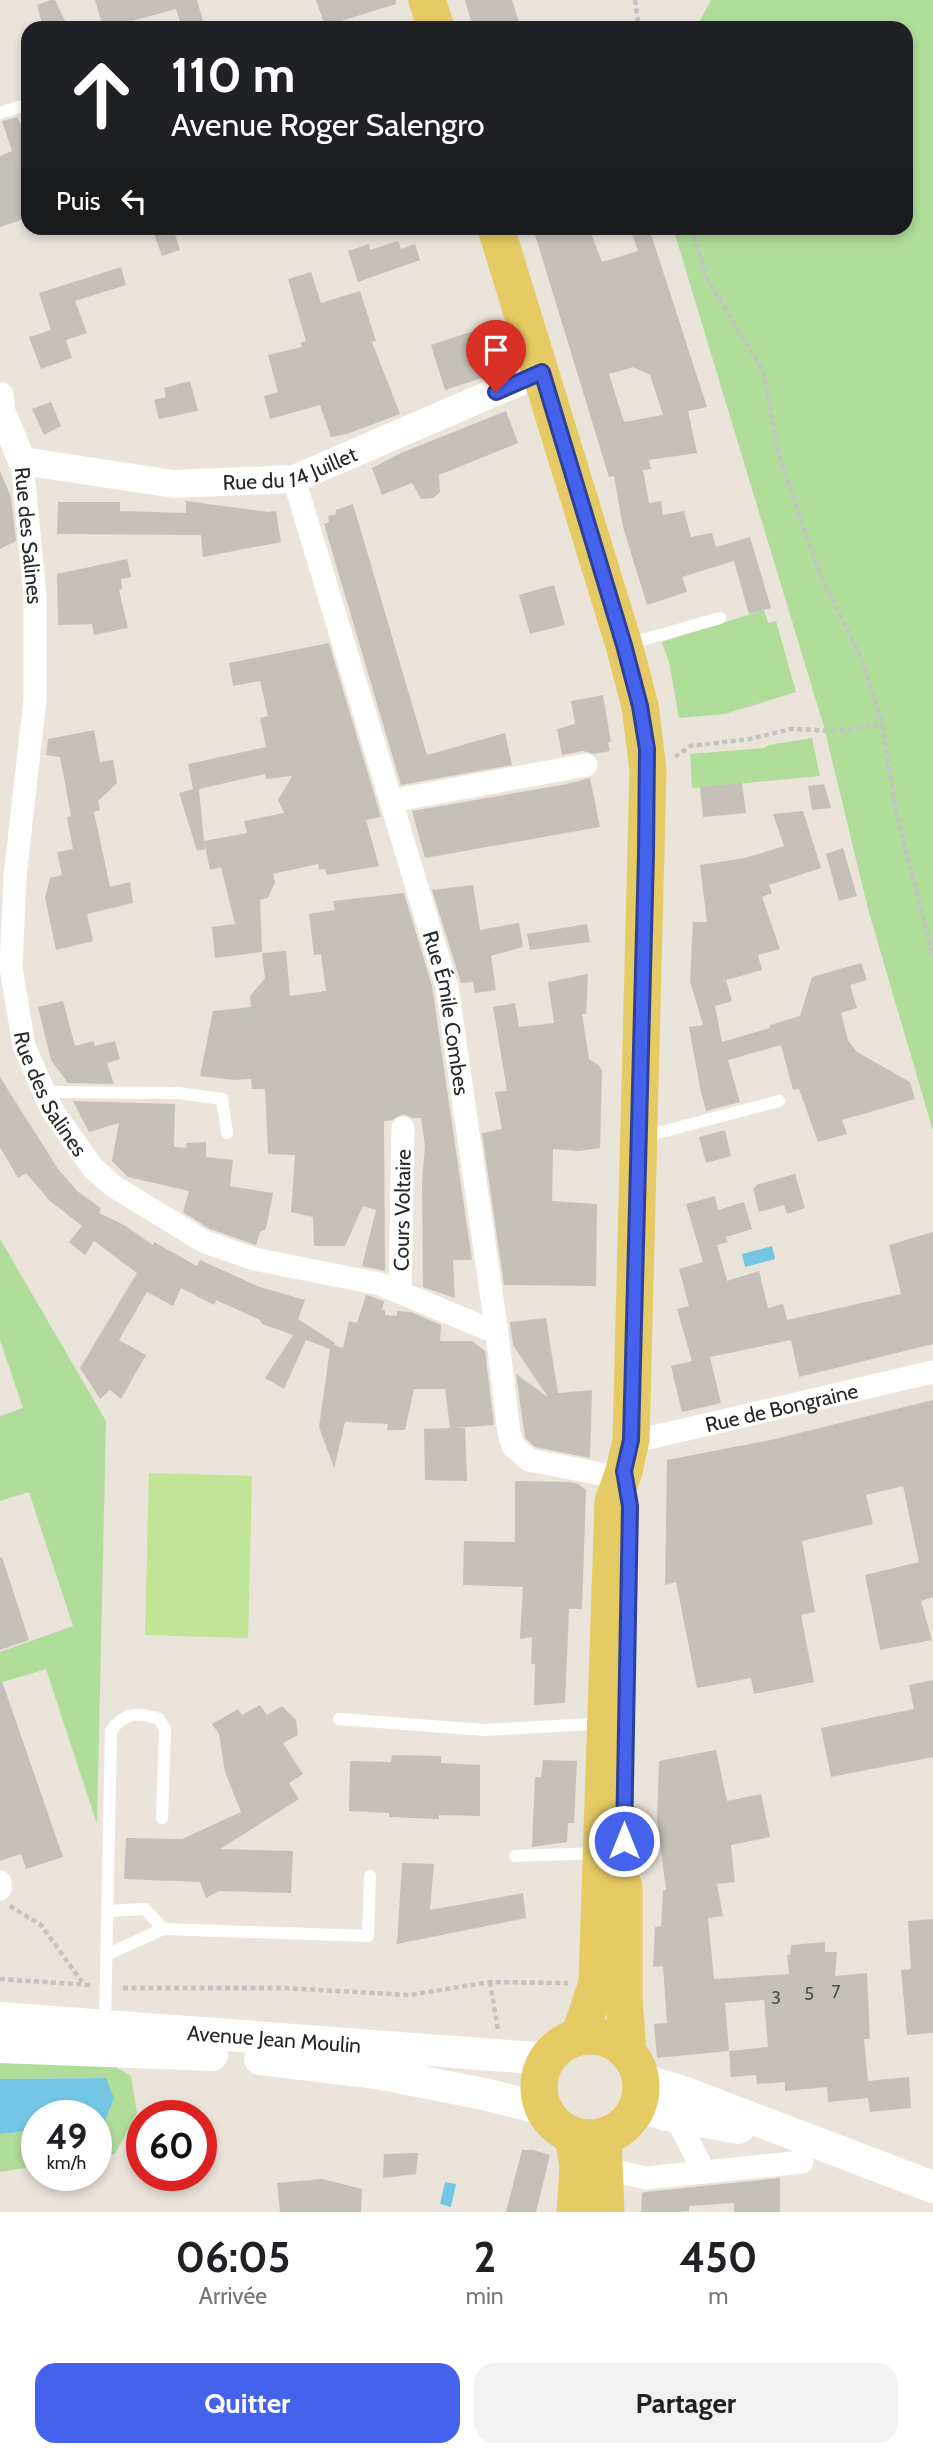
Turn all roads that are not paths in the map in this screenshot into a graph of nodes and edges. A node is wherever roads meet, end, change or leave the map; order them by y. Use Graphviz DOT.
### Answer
graph roads {
  1 [pos="427,0"];
  2 [pos="434,21"];
  3 [pos="21,106"];
  4 [pos="0,113"];
  5 [pos="498,235"];
  6 [pos="542,372"];
  7 [pos="0,406"];
  8 [pos="22,461"];
  9 [pos="294,479"];
  10 [pos="720,618"];
  11 [pos="624,645"];
  12 [pos="586,765"];
  13 [pos="391,801"];
  14 [pos="44,1091"];
  15 [pos="779,1101"];
  16 [pos="403,1128"];
  17 [pos="228,1133"];
  18 [pos="638,1138"];
  19 [pos="400,1293"];
  20 [pos="497,1333"];
  21 [pos="933,1371"];
  22 [pos="628,1456"];
  23 [pos="339,1718"];
  24 [pos="615,1722"];
  25 [pos="162,1818"];
  26 [pos="602,1853"];
  27 [pos="515,1856"];
  28 [pos="370,1875"];
  29 [pos="0,1882"];
  30 [pos="0,1889"];
  31 [pos="107,1910"];
  32 [pos="163,1929"];
  33 [pos="106,1955"];
  34 [pos="0,2018"];
  35 [pos="579,2037"];
  36 [pos="104,2038"];
  37 [pos="0,2047"];
  38 [pos="548,2059"];
  39 [pos="636,2080"];
  40 [pos="544,2109"];
  41 [pos="676,2117"];
  42 [pos="594,2147"];
  43 [pos="803,2150"];
  44 [pos="705,2172"];
  45 [pos="933,2187"];
  46 [pos="575,2212"];
  47 [pos="606,2212"];
  1 -- 2 [label="main road"];
  3 -- 4 [label="lane"];
  5 -- 6 [label="main road"];
  6 -- 9 [label="street, Rue du 14 Juillet"];
  6 -- 11 [label="main road"];
  7 -- 8 [label="street, Rue des Salines"];
  8 -- 9 [label="street, Rue du 14 Juillet"];
  8 -- 14 [label="street, Rue des Salines"];
  9 -- 13 [label="street, Rue Émile Combes"];
  10 -- 11 [label="lane"];
  11 -- 18 [label="main road"];
  12 -- 13 [label="street"];
  13 -- 20 [label="street, Rue Émile Combes"];
  14 -- 17 [label="lane"];
  14 -- 19 [label="street, Rue des Salines"];
  15 -- 18 [label="lane"];
  16 -- 19 [label="street, Cours Voltaire"];
  18 -- 22 [label="main road"];
  19 -- 20 [label="street, Rue des Salines"];
  20 -- 22 [label="street, Rue Émile Combes"];
  21 -- 22 [label="street, Rue de Bongraine"];
  22 -- 24 [label="main road"];
  23 -- 24 [label="lane"];
  24 -- 26 [label="main road"];
  24 -- 39 [label="main road"];
  25 -- 31 [label="lane"];
  26 -- 27 [label="lane"];
  26 -- 35 [label="main road"];
  28 -- 32 [label="lane"];
  29 -- 30 [label="street"];
  31 -- 32 [label="lane"];
  31 -- 33 [label="lane"];
  32 -- 33 [label="lane"];
  33 -- 36 [label="lane"];
  34 -- 36 [label="main road, Avenue Jean Moulin"];
  35 -- 38 [label="main road"];
  35 -- 39 [label="main road"];
  36 -- 37 [label="main road, Avenue Jean Moulin"];
  36 -- 38 [label="main road, Avenue Jean Moulin"];
  36 -- 40 [label="main road, Avenue Jean Moulin"];
  38 -- 40 [label="main road"];
  39 -- 41 [label="main road"];
  39 -- 42 [label="main road"];
  39 -- 43 [label="main road"];
  40 -- 42 [label="main road"];
  41 -- 43 [label="main road"];
  41 -- 44 [label="street"];
  42 -- 44 [label="street"];
  42 -- 46 [label="main road"];
  42 -- 47 [label="main road"];
  43 -- 44 [label="street"];
  43 -- 45 [label="main road"];
}
